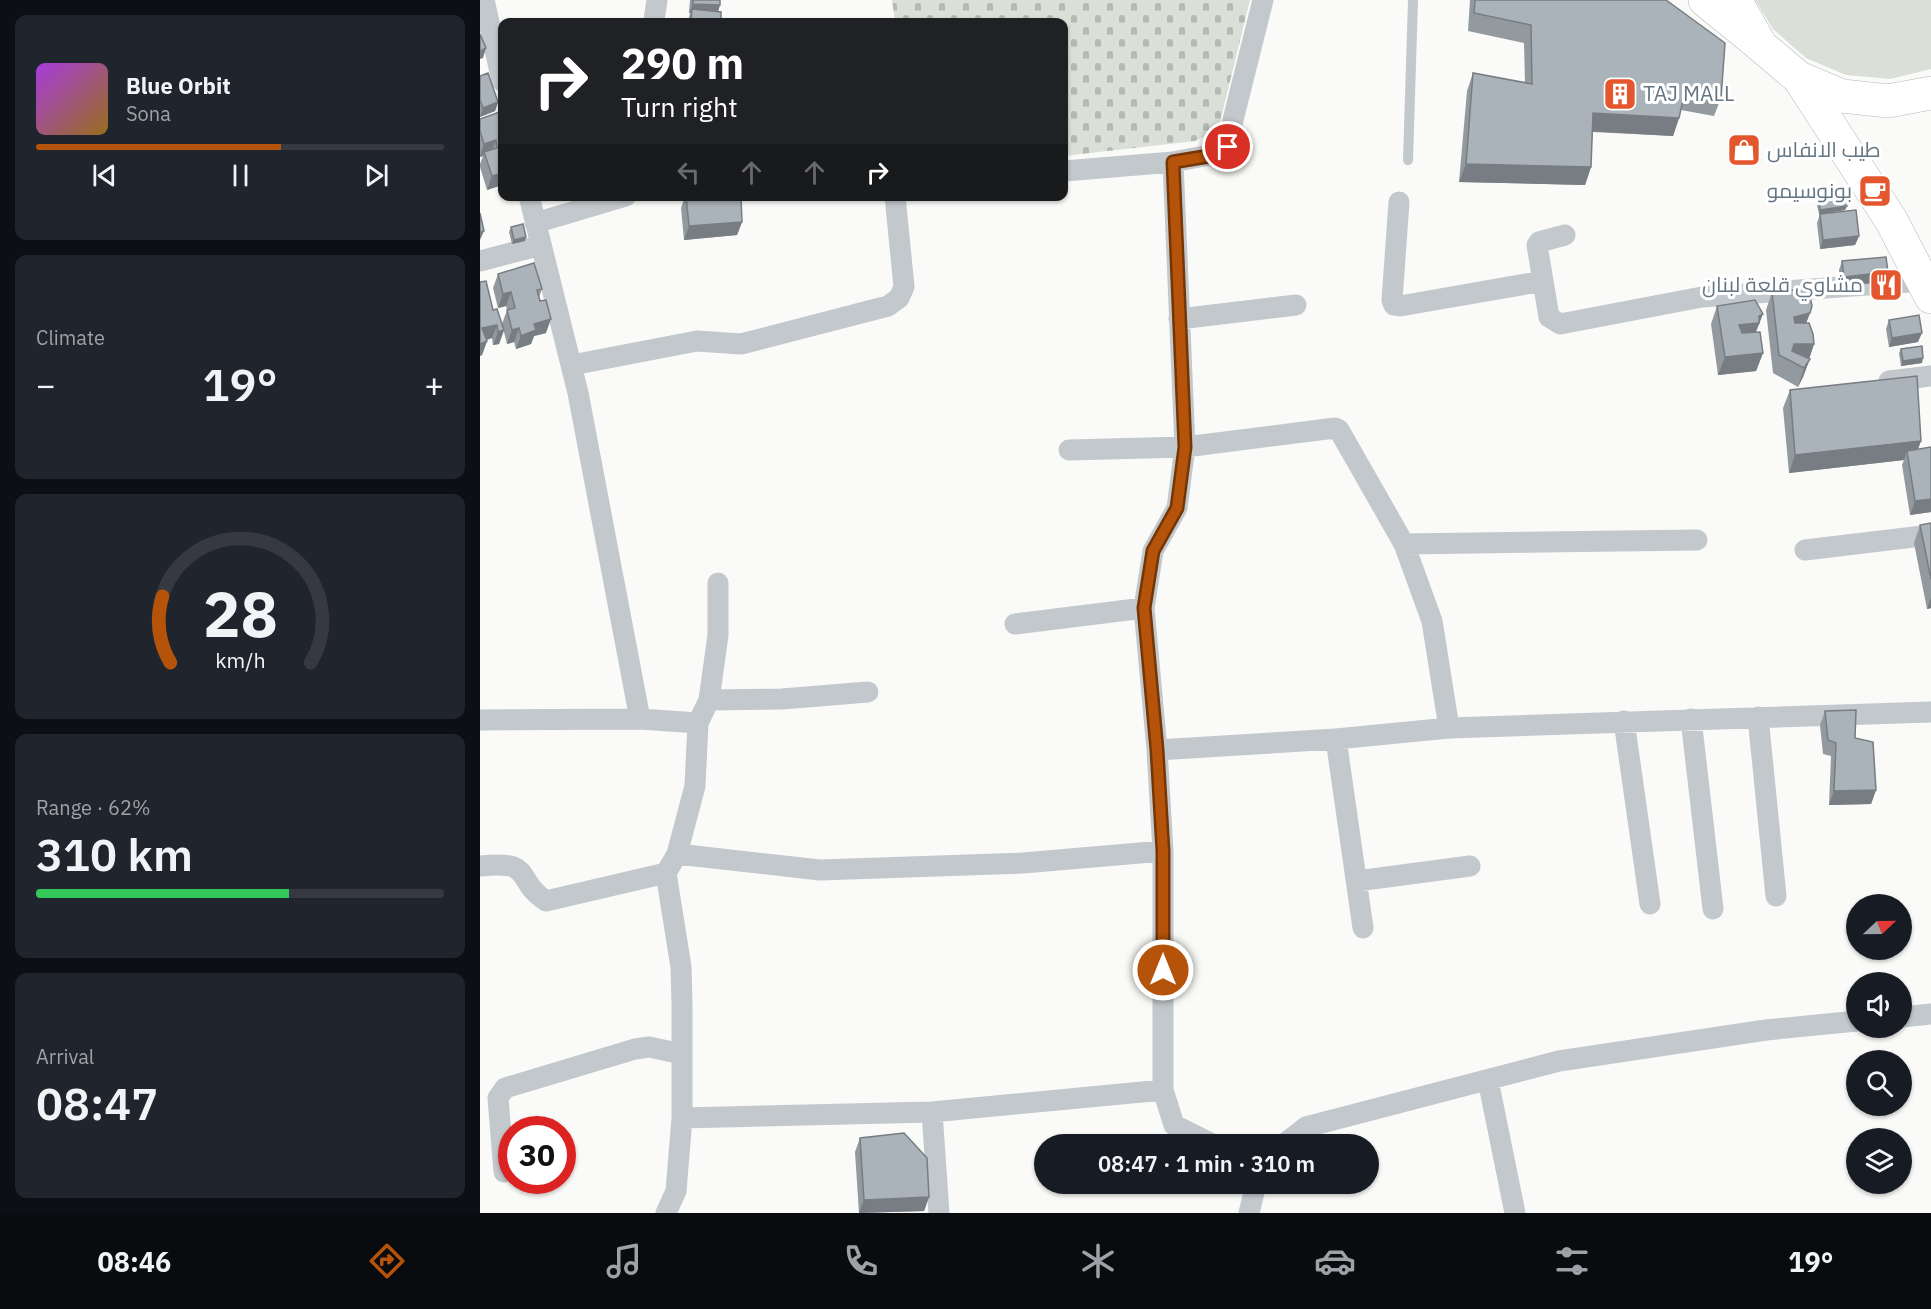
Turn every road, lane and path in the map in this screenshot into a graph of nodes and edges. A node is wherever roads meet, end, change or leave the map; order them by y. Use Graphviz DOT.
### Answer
graph roads {
  1 [pos="484,0"];
  2 [pos="1263,0"];
  3 [pos="1413,0"];
  4 [pos="1705,0"];
  5 [pos="1734,0"];
  6 [pos="1761,46"];
  7 [pos="498,63"];
  8 [pos="1799,78"];
  9 [pos="1931,93"];
  10 [pos="1408,160"];
  11 [pos="1173,162"];
  12 [pos="1068,171"];
  13 [pos="530,201"];
  14 [pos="610,201"];
  15 [pos="896,201"];
  16 [pos="1399,202"];
  17 [pos="535,224"];
  18 [pos="1565,235"];
  19 [pos="541,245"];
  20 [pos="480,261"];
  21 [pos="1543,281"];
  22 [pos="1927,289"];
  23 [pos="1296,305"];
  24 [pos="1179,319"];
  25 [pos="572,365"];
  26 [pos="1931,376"];
  27 [pos="1866,384"];
  28 [pos="1185,447"];
  29 [pos="1069,450"];
  30 [pos="1931,535"];
  31 [pos="1697,540"];
  32 [pos="1404,544"];
  33 [pos="1805,550"];
  34 [pos="718,583"];
  35 [pos="1144,608"];
  36 [pos="1015,624"];
  37 [pos="868,692"];
  38 [pos="709,700"];
  39 [pos="1931,712"];
  40 [pos="1758,717"];
  41 [pos="1691,718"];
  42 [pos="640,719"];
  43 [pos="480,720"];
  44 [pos="1624,721"];
  45 [pos="698,723"];
  46 [pos="1449,728"];
  47 [pos="1336,739"];
  48 [pos="1157,750"];
  49 [pos="1163,851"];
  50 [pos="676,854"];
  51 [pos="480,866"];
  52 [pos="1470,866"];
  53 [pos="666,873"];
  54 [pos="1357,881"];
  55 [pos="1776,896"];
  56 [pos="1650,904"];
  57 [pos="1713,909"];
  58 [pos="1363,928"];
  59 [pos="1931,1014"];
  60 [pos="1912,1016"];
  61 [pos="1846,1022"];
  62 [pos="682,1054"];
  63 [pos="1488,1080"];
  64 [pos="1163,1090"];
  65 [pos="932,1112"];
  66 [pos="499,1116"];
  67 [pos="682,1118"];
  68 [pos="1192,1134"];
  69 [pos="1297,1134"];
  70 [pos="1254,1194"];
  71 [pos="666,1213"];
  72 [pos="939,1213"];
  73 [pos="1249,1213"];
  74 [pos="1515,1213"];
  1 -- 7 [label="street"];
  2 -- 11 [label="street"];
  3 -- 10 [label="lane"];
  4 -- 6 [label="main road"];
  5 -- 6 [label="main road"];
  6 -- 8 [label="main road"];
  8 -- 9 [label="main road"];
  8 -- 22 [label="main road"];
  11 -- 12 [label="street"];
  11 -- 24 [label="street"];
  13 -- 17 [label="street"];
  14 -- 17 [label="street"];
  15 -- 25 [label="street"];
  16 -- 21 [label="street"];
  17 -- 19 [label="street"];
  18 -- 21 [label="street"];
  19 -- 20 [label="street"];
  19 -- 25 [label="street"];
  21 -- 22 [label="street"];
  23 -- 24 [label="street"];
  24 -- 28 [label="street"];
  25 -- 42 [label="street"];
  26 -- 27 [label="street"];
  28 -- 29 [label="street"];
  28 -- 32 [label="street"];
  28 -- 35 [label="street"];
  30 -- 33 [label="street"];
  31 -- 32 [label="street"];
  32 -- 46 [label="street"];
  34 -- 38 [label="street"];
  35 -- 36 [label="street"];
  35 -- 48 [label="street"];
  37 -- 38 [label="street"];
  38 -- 45 [label="street"];
  39 -- 40 [label="street"];
  40 -- 41 [label="street"];
  40 -- 55 [label="street"];
  41 -- 44 [label="street"];
  41 -- 57 [label="street"];
  42 -- 43 [label="street"];
  42 -- 45 [label="street"];
  44 -- 46 [label="street"];
  44 -- 56 [label="street"];
  45 -- 50 [label="street"];
  46 -- 47 [label="street"];
  47 -- 48 [label="street"];
  47 -- 54 [label="street"];
  48 -- 49 [label="street"];
  49 -- 50 [label="street"];
  49 -- 64 [label="street"];
  50 -- 53 [label="street"];
  51 -- 53 [label="street"];
  52 -- 54 [label="street"];
  53 -- 62 [label="street"];
  54 -- 58 [label="street"];
  59 -- 60 [label="street"];
  61 -- 63 [label="street"];
  62 -- 66 [label="street"];
  62 -- 67 [label="street"];
  63 -- 69 [label="street"];
  63 -- 74 [label="street"];
  64 -- 65 [label="street"];
  64 -- 68 [label="street"];
  65 -- 67 [label="street"];
  65 -- 72 [label="street"];
  67 -- 71 [label="street"];
  70 -- 73 [label="street"];
}
